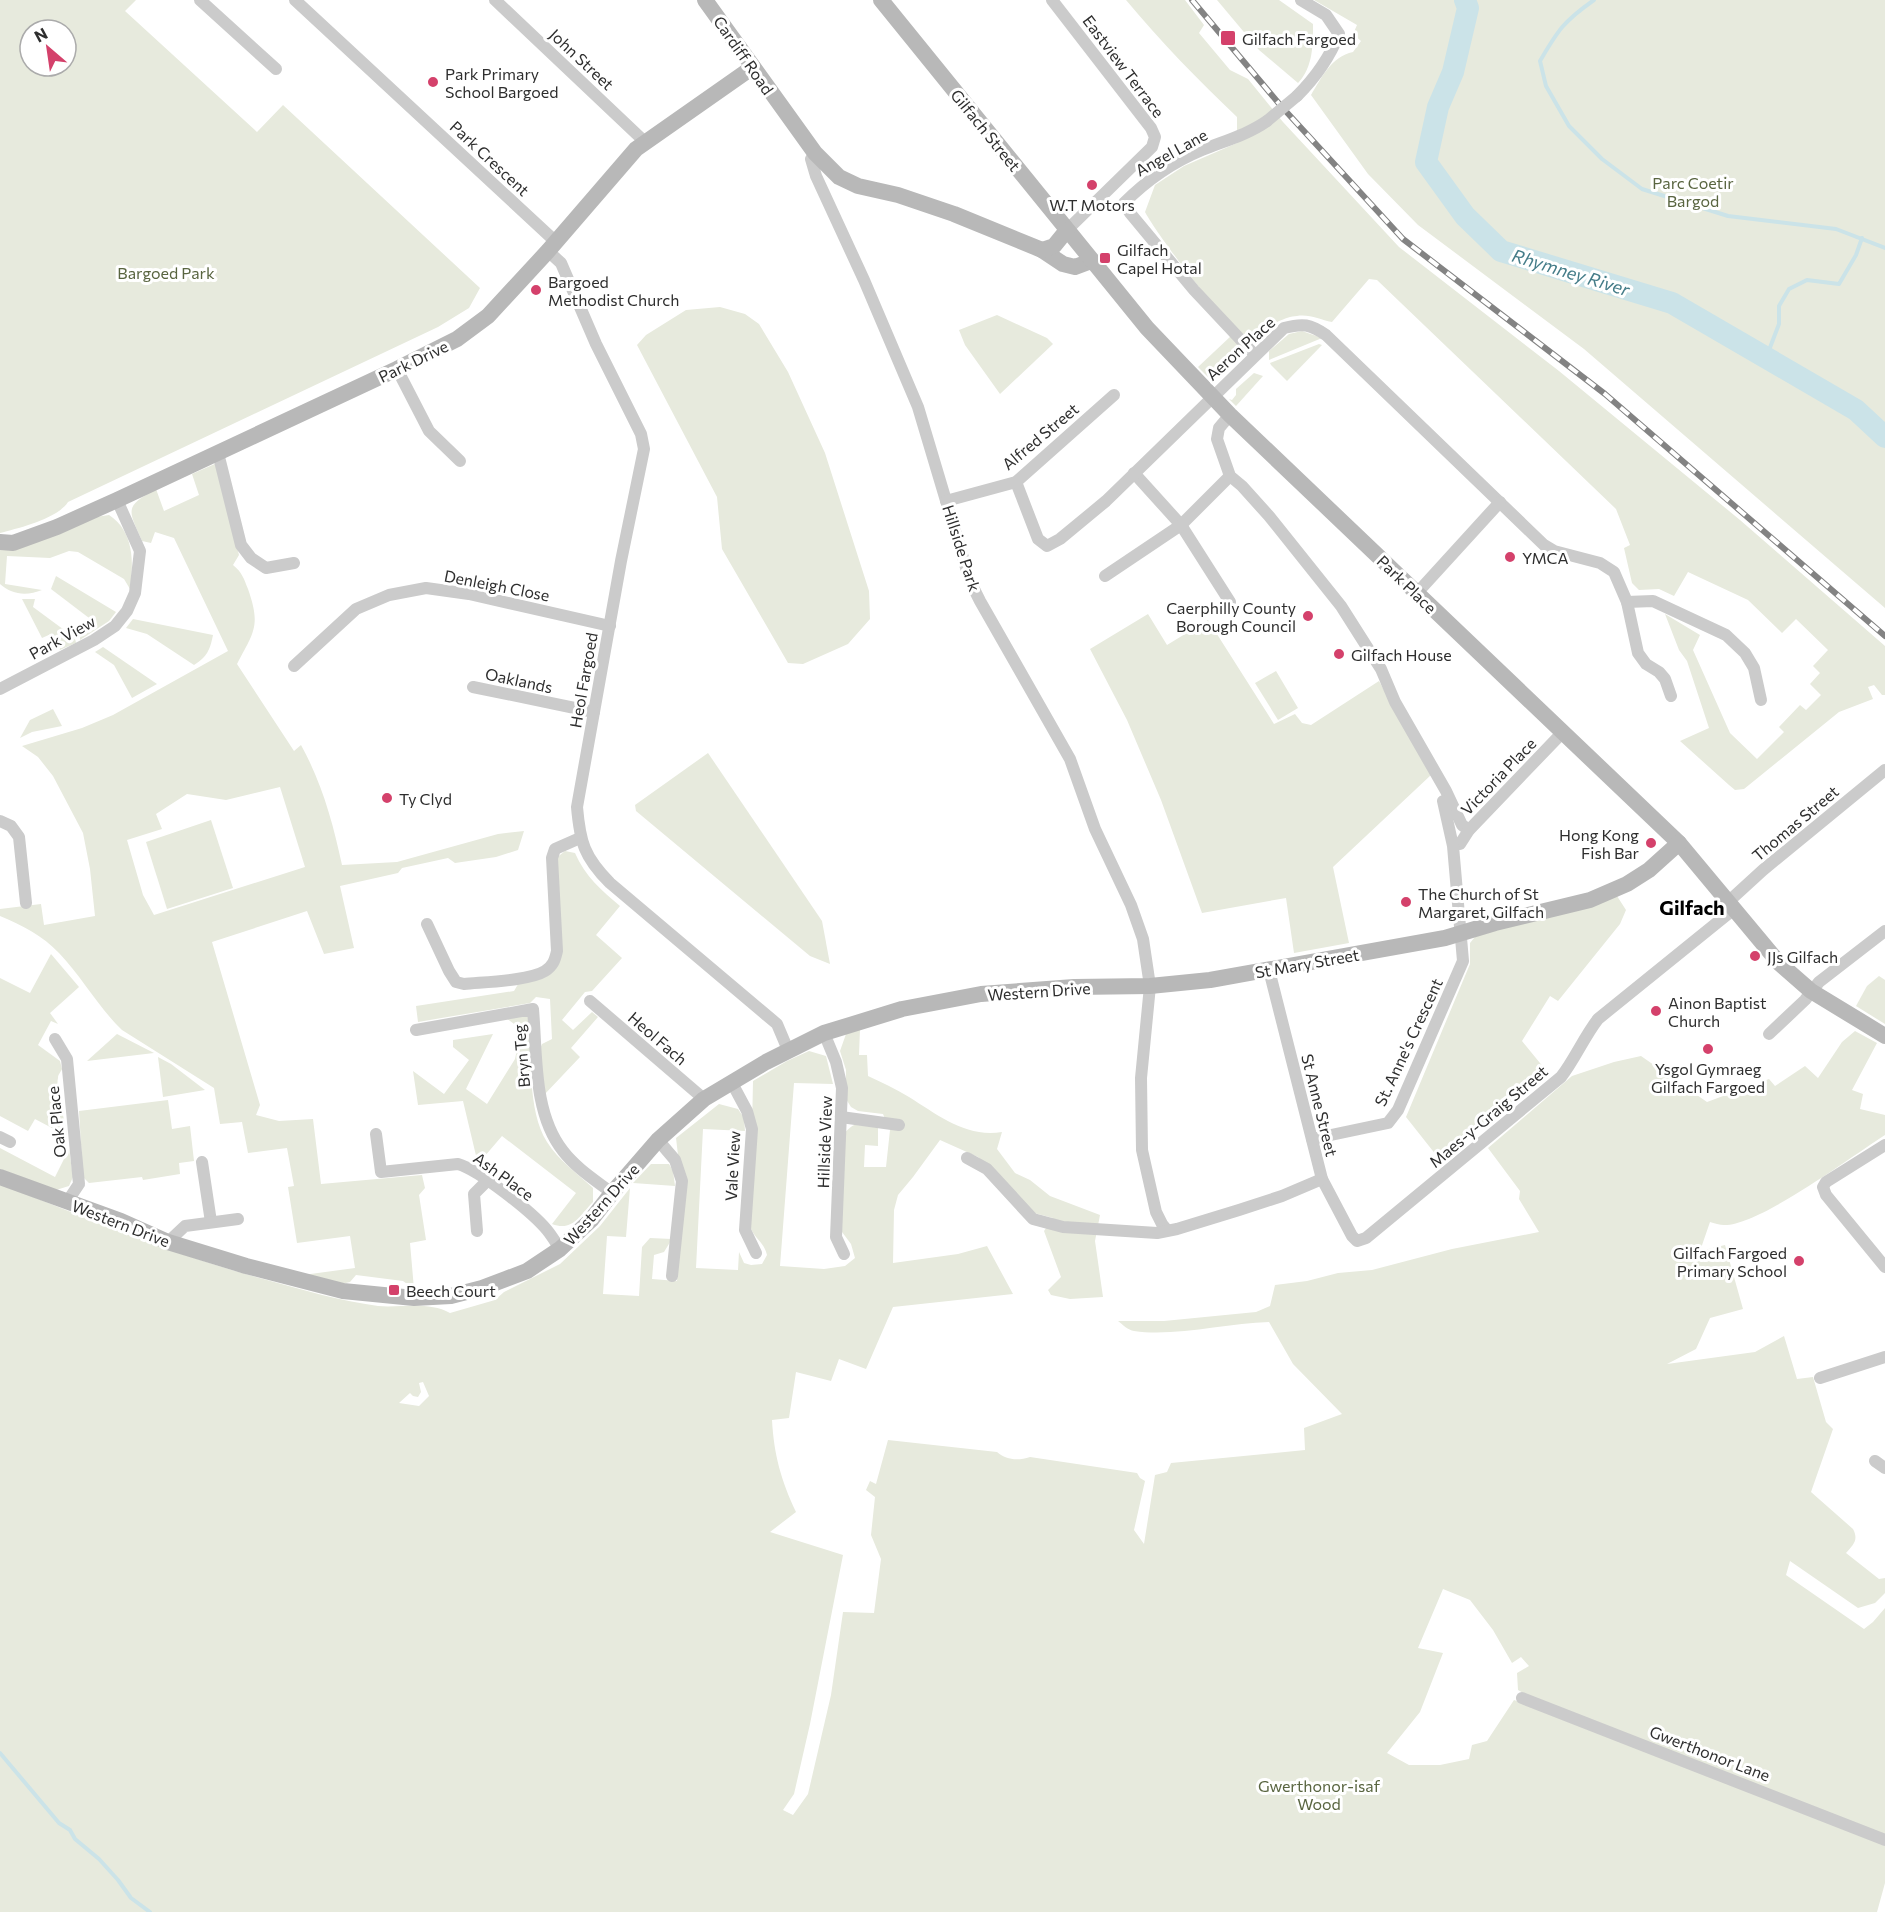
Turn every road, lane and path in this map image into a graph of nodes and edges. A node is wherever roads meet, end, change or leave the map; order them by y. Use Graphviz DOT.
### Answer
graph roads {
  1 [pos="200,0"];
  2 [pos="295,0"];
  3 [pos="495,0"];
  4 [pos="705,0"];
  5 [pos="881,0"];
  6 [pos="1052,0"];
  7 [pos="1301,0"];
  8 [pos="753,67"];
  9 [pos="276,69"];
  10 [pos="645,142"];
  11 [pos="815,153"];
  12 [pos="1067,230"];
  13 [pos="552,247"];
  14 [pos="1042,250"];
  15 [pos="1091,261"];
  16 [pos="1255,355"];
  17 [pos="397,369"];
  18 [pos="1114,395"];
  19 [pos="1212,396"];
  20 [pos="1230,415"];
  21 [pos="218,453"];
  22 [pos="460,461"];
  23 [pos="1134,473"];
  24 [pos="1230,476"];
  25 [pos="1016,482"];
  26 [pos="117,500"];
  27 [pos="946,501"];
  28 [pos="1500,502"];
  29 [pos="1181,525"];
  30 [pos="0,543"];
  31 [pos="294,562"];
  32 [pos="1104,576"];
  33 [pos="1417,593"];
  34 [pos="1230,602"];
  35 [pos="1627,602"];
  36 [pos="610,626"];
  37 [pos="294,666"];
  38 [pos="473,687"];
  39 [pos="0,689"];
  40 [pos="1671,696"];
  41 [pos="1761,700"];
  42 [pos="594,712"];
  43 [pos="1563,732"];
  44 [pos="1885,770"];
  45 [pos="1441,795"];
  46 [pos="0,821"];
  47 [pos="1469,830"];
  48 [pos="580,838"];
  49 [pos="1679,843"];
  50 [pos="1460,844"];
  51 [pos="26,903"];
  52 [pos="1731,906"];
  53 [pos="427,924"];
  54 [pos="1885,931"];
  55 [pos="1462,933"];
  56 [pos="1269,970"];
  57 [pos="1150,986"];
  58 [pos="1811,991"];
  59 [pos="590,1001"];
  60 [pos="416,1030"];
  61 [pos="824,1033"];
  62 [pos="1769,1034"];
  63 [pos="1885,1036"];
  64 [pos="55,1039"];
  65 [pos="788,1050"];
  66 [pos="732,1083"];
  67 [pos="704,1099"];
  68 [pos="841,1117"];
  69 [pos="899,1125"];
  70 [pos="376,1134"];
  71 [pos="1312,1139"];
  72 [pos="658,1140"];
  73 [pos="1885,1145"];
  74 [pos="967,1158"];
  75 [pos="202,1162"];
  76 [pos="0,1177"];
  77 [pos="1322,1179"];
  78 [pos="488,1180"];
  79 [pos="612,1193"];
  80 [pos="67,1202"];
  81 [pos="238,1219"];
  82 [pos="211,1222"];
  83 [pos="1167,1230"];
  84 [pos="477,1231"];
  85 [pos="1357,1240"];
  86 [pos="168,1242"];
  87 [pos="560,1249"];
  88 [pos="756,1252"];
  89 [pos="844,1254"];
  90 [pos="1885,1267"];
  91 [pos="672,1276"];
  92 [pos="1885,1357"];
  93 [pos="1820,1378"];
  94 [pos="1522,1698"];
  95 [pos="1885,1840"];
  1 -- 9 [label="street"];
  2 -- 13 [label="street, Park Crescent"];
  3 -- 10 [label="street, John Street"];
  4 -- 8 [label="street, Cardiff Road"];
  5 -- 12 [label="street, Gilfach Street"];
  6 -- 12 [label="street, Eastview Terrace"];
  7 -- 16 [label="street, Angel Lane, bridge"];
  8 -- 10 [label="street, Park Drive"];
  8 -- 11 [label="street, Cardiff Road"];
  10 -- 13 [label="street, Park Drive"];
  11 -- 14 [label="street"];
  11 -- 27 [label="street, Hillside Park"];
  12 -- 14 [label="street"];
  12 -- 15 [label="street, Gilfach Street"];
  13 -- 17 [label="street, Park Drive"];
  13 -- 36 [label="street, Heol Fargoed"];
  14 -- 15 [label="street"];
  15 -- 19 [label="street, Park Place"];
  16 -- 19 [label="street, Aeron Place"];
  16 -- 28 [label="street, Aeron Place"];
  17 -- 21 [label="street, Park Drive"];
  17 -- 22 [label="street"];
  18 -- 25 [label="street, Alfred Street"];
  19 -- 20 [label="street, Park Place"];
  19 -- 23 [label="street, Aeron Place"];
  20 -- 24 [label="street"];
  20 -- 33 [label="street, Park Place"];
  21 -- 26 [label="street, Park Drive"];
  21 -- 31 [label="street"];
  23 -- 25 [label="street, Aeron Place"];
  23 -- 29 [label="street"];
  24 -- 29 [label="street"];
  24 -- 47 [label="street"];
  25 -- 27 [label="street, Alfred Street"];
  26 -- 30 [label="street, Park Drive"];
  26 -- 39 [label="street, Park View"];
  27 -- 57 [label="street, Hillside Park"];
  28 -- 33 [label="street"];
  28 -- 35 [label="street, Aeron Place"];
  29 -- 32 [label="street"];
  29 -- 34 [label="street"];
  33 -- 43 [label="street, Park Place"];
  35 -- 40 [label="street, Aeron Place"];
  35 -- 41 [label="street"];
  36 -- 37 [label="street, Denleigh Close"];
  36 -- 42 [label="street, Heol Fargoed"];
  38 -- 42 [label="street, Oaklands"];
  42 -- 48 [label="street, Heol Fargoed"];
  43 -- 47 [label="street, Victoria Place"];
  43 -- 49 [label="street, Park Place"];
  44 -- 52 [label="street, Thomas Street"];
  45 -- 55 [label="street"];
  46 -- 51 [label="street"];
  47 -- 50 [label="street, Victoria Place"];
  48 -- 53 [label="street"];
  48 -- 65 [label="street, Heol Fargoed"];
  49 -- 52 [label="street, Park Place"];
  49 -- 55 [label="street, St Mary Street"];
  52 -- 58 [label="street, Park Place"];
  52 -- 85 [label="street, Maes-y-Graig Street"];
  54 -- 58 [label="street"];
  55 -- 56 [label="street, St Mary Street"];
  55 -- 71 [label="street, St. Anne's Crescent"];
  56 -- 57 [label="street, St Mary Street"];
  56 -- 71 [label="street, St Anne Street"];
  57 -- 61 [label="street, Western Drive"];
  57 -- 83 [label="street, Hillside Park"];
  58 -- 62 [label="street"];
  58 -- 63 [label="street, Park Place"];
  59 -- 67 [label="street, Heol Fach"];
  60 -- 79 [label="street, Bryn Teg"];
  61 -- 65 [label="street, Western Drive"];
  61 -- 68 [label="street, Hillside View"];
  64 -- 80 [label="street, Oak Place"];
  65 -- 66 [label="street, Western Drive"];
  66 -- 67 [label="street, Western Drive"];
  66 -- 88 [label="street, Vale View"];
  67 -- 72 [label="street, Western Drive"];
  68 -- 69 [label="street"];
  68 -- 89 [label="street, Hillside View"];
  70 -- 78 [label="street, Ash Place"];
  71 -- 77 [label="street, St Anne Street"];
  72 -- 79 [label="street, Western Drive"];
  72 -- 91 [label="street"];
  73 -- 90 [label="street"];
  74 -- 83 [label="street"];
  75 -- 82 [label="street"];
  76 -- 80 [label="street, Western Drive"];
  77 -- 83 [label="street"];
  77 -- 85 [label="street, St Anne Street"];
  78 -- 84 [label="street"];
  78 -- 87 [label="street, Ash Place"];
  79 -- 87 [label="street, Western Drive"];
  80 -- 86 [label="street, Western Drive"];
  81 -- 82 [label="street"];
  82 -- 86 [label="street"];
  86 -- 87 [label="street, Western Drive"];
  92 -- 93 [label="street"];
  94 -- 95 [label="street, Gwerthonor Lane"];
}
